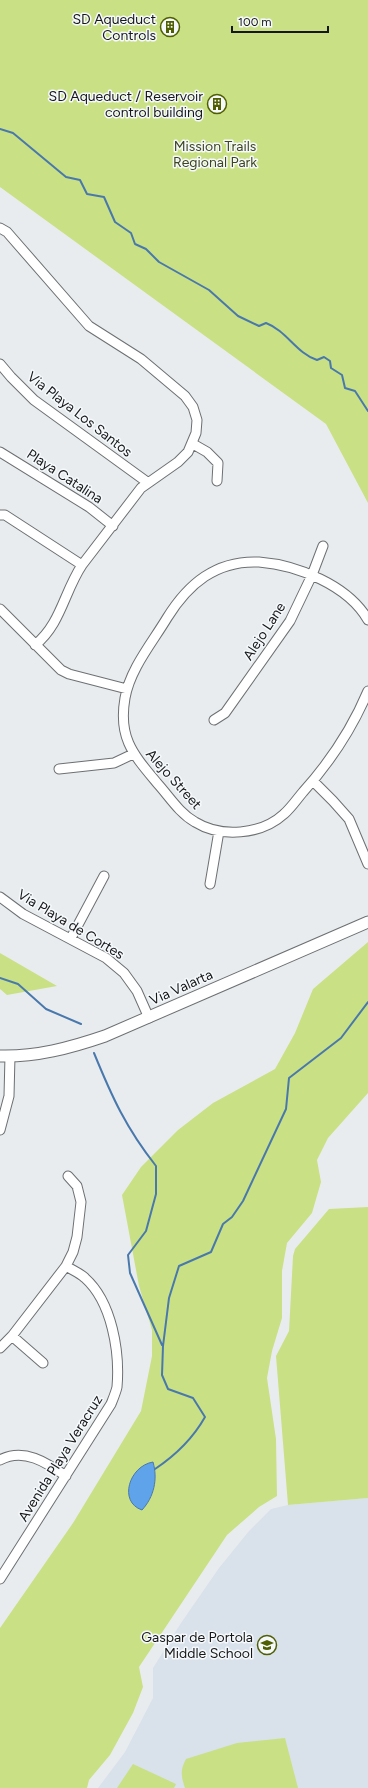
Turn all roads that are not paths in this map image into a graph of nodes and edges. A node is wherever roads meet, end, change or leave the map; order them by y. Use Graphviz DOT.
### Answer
graph roads {
  1 [pos="0,228"];
  2 [pos="0,364"];
  3 [pos="192,444"];
  4 [pos="0,452"];
  5 [pos="217,481"];
  6 [pos="147,482"];
  7 [pos="0,515"];
  8 [pos="113,526"];
  9 [pos="323,546"];
  10 [pos="82,565"];
  11 [pos="312,575"];
  12 [pos="0,609"];
  13 [pos="368,620"];
  14 [pos="35,644"];
  15 [pos="127,689"];
  16 [pos="368,691"];
  17 [pos="214,720"];
  18 [pos="133,754"];
  19 [pos="59,769"];
  20 [pos="313,781"];
  21 [pos="219,831"];
  22 [pos="368,864"];
  23 [pos="104,876"];
  24 [pos="210,884"];
  25 [pos="0,897"];
  26 [pos="368,922"];
  27 [pos="71,938"];
  28 [pos="148,1018"];
  29 [pos="5,1056"];
  30 [pos="0,1130"];
  31 [pos="68,1176"];
  32 [pos="66,1266"];
  33 [pos="12,1336"];
  34 [pos="0,1348"];
  35 [pos="43,1364"];
  36 [pos="0,1460"];
  37 [pos="66,1476"];
  38 [pos="0,1579"];
  1 -- 3 [label="street"];
  2 -- 6 [label="street, Via Playa Los Santos"];
  3 -- 5 [label="street"];
  3 -- 6 [label="street"];
  4 -- 8 [label="street, Playa Catalina"];
  6 -- 8 [label="street"];
  7 -- 10 [label="street"];
  8 -- 10 [label="street"];
  9 -- 11 [label="street, Alejo Lane"];
  10 -- 14 [label="street"];
  11 -- 13 [label="street, Alejo Street"];
  11 -- 15 [label="street, Alejo Street"];
  11 -- 17 [label="street, Alejo Lane"];
  12 -- 14 [label="street"];
  14 -- 15 [label="street"];
  15 -- 18 [label="street, Alejo Street"];
  16 -- 20 [label="street, Alejo Street"];
  18 -- 19 [label="street"];
  18 -- 21 [label="street, Alejo Street"];
  20 -- 21 [label="street, Alejo Street"];
  20 -- 22 [label="street"];
  21 -- 24 [label="street"];
  23 -- 27 [label="street"];
  25 -- 27 [label="street, Via Playa de Cortes"];
  26 -- 28 [label="main road, Via Valarta"];
  27 -- 28 [label="street, Via Playa de Cortes"];
  28 -- 29 [label="main road, Via Valarta"];
  29 -- 30 [label="street"];
  31 -- 32 [label="street"];
  32 -- 33 [label="street"];
  32 -- 37 [label="street, Avenida Playa Veracruz"];
  33 -- 34 [label="street"];
  33 -- 35 [label="street"];
  36 -- 37 [label="street"];
  37 -- 38 [label="street, Avenida Playa Veracruz"];
}
